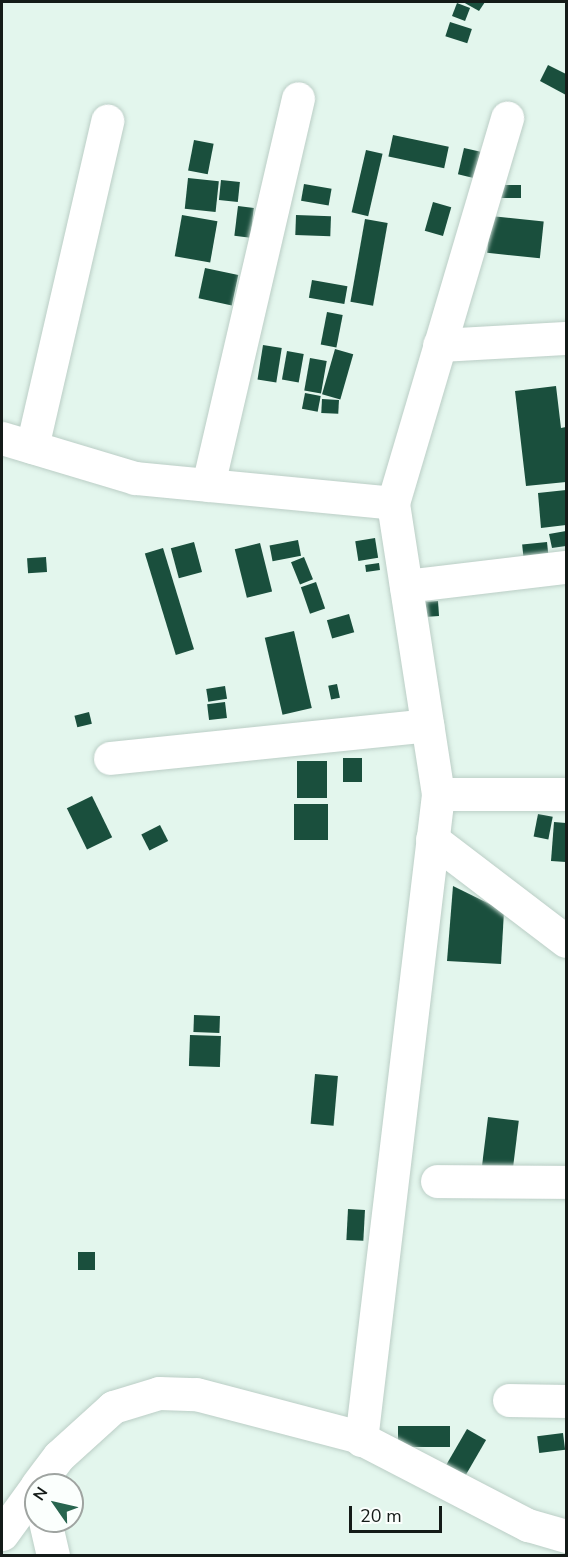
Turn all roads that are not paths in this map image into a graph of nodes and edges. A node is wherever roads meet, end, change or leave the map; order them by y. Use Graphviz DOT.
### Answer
graph roads {
  1 [pos="298,98"];
  2 [pos="507,118"];
  3 [pos="107,121"];
  4 [pos="567,338"];
  5 [pos="440,345"];
  6 [pos="17,442"];
  7 [pos="208,485"];
  8 [pos="393,503"];
  9 [pos="567,567"];
  10 [pos="406,586"];
  11 [pos="427,725"];
  12 [pos="110,758"];
  13 [pos="438,794"];
  14 [pos="567,794"];
  15 [pos="432,839"];
  16 [pos="567,941"];
  17 [pos="437,1181"];
  18 [pos="567,1182"];
  19 [pos="509,1400"];
  20 [pos="567,1401"];
  21 [pos="361,1440"];
  22 [pos="47,1473"];
  23 [pos="24,1503"];
  24 [pos="2,1533"];
  25 [pos="48,1533"];
  26 [pos="567,1536"];
  27 [pos="53,1556"];
  1 -- 7 [label="street"];
  2 -- 5 [label="street"];
  3 -- 6 [label="street"];
  4 -- 5 [label="street"];
  5 -- 8 [label="street"];
  6 -- 7 [label="street"];
  7 -- 8 [label="street"];
  8 -- 10 [label="street"];
  9 -- 10 [label="street"];
  10 -- 11 [label="street"];
  11 -- 12 [label="street"];
  11 -- 13 [label="street"];
  13 -- 14 [label="street"];
  13 -- 15 [label="street"];
  15 -- 16 [label="street"];
  15 -- 21 [label="street"];
  17 -- 18 [label="street"];
  19 -- 20 [label="street"];
  21 -- 22 [label="street"];
  21 -- 26 [label="street"];
  23 -- 24 [label="street"];
  25 -- 27 [label="street"];
}
